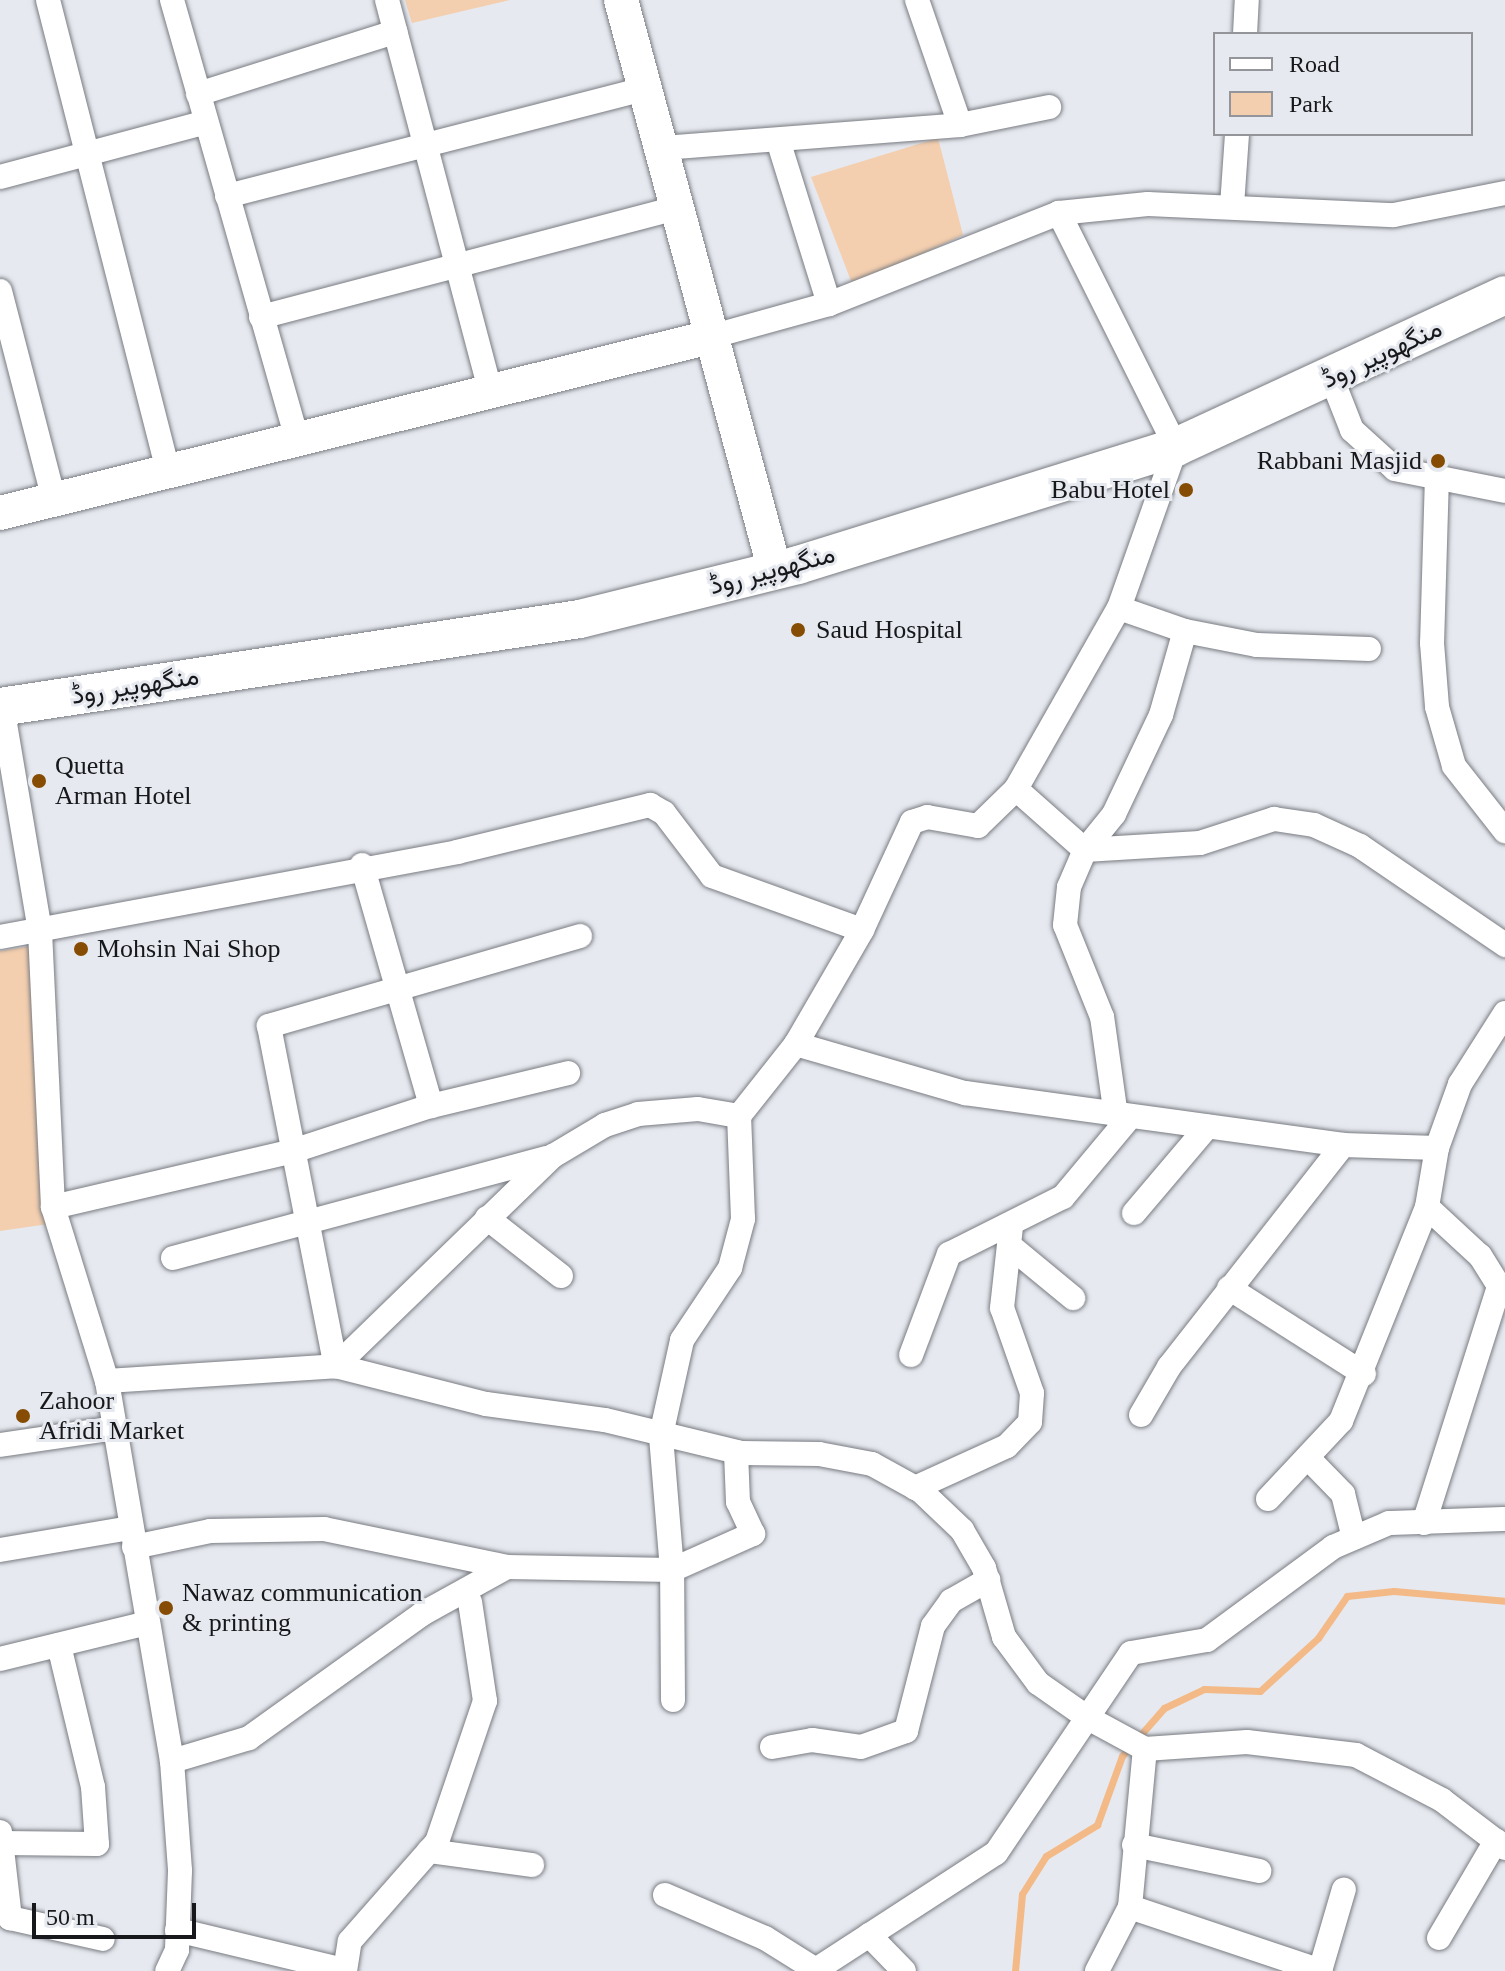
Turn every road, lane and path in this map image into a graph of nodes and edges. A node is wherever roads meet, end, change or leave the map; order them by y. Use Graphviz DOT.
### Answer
graph roads {
  1 [pos="48,0"];
  2 [pos="172,0"];
  3 [pos="387,0"];
  4 [pos="621,0"];
  5 [pos="917,0"];
  6 [pos="1247,0"];
  7 [pos="395,32"];
  8 [pos="1245,32"];
  9 [pos="645,89"];
  10 [pos="198,94"];
  11 [pos="1049,107"];
  12 [pos="206,122"];
  13 [pos="960,125"];
  14 [pos="1237,136"];
  15 [pos="778,140"];
  16 [pos="425,144"];
  17 [pos="663,148"];
  18 [pos="90,153"];
  19 [pos="0,177"];
  20 [pos="1505,193"];
  21 [pos="227,196"];
  22 [pos="1232,206"];
  23 [pos="677,208"];
  24 [pos="1059,213"];
  25 [pos="458,269"];
  26 [pos="0,291"];
  27 [pos="1505,295"];
  28 [pos="829,304"];
  29 [pos="261,317"];
  30 [pos="710,337"];
  31 [pos="1332,379"];
  32 [pos="490,389"];
  33 [pos="298,443"];
  34 [pos="1176,447"];
  35 [pos="169,473"];
  36 [pos="1437,476"];
  37 [pos="1505,491"];
  38 [pos="54,500"];
  39 [pos="0,513"];
  40 [pos="775,571"];
  41 [pos="1119,608"];
  42 [pos="1185,631"];
  43 [pos="1369,649"];
  44 [pos="1,707"];
  45 [pos="1016,789"];
  46 [pos="1505,831"];
  47 [pos="1085,850"];
  48 [pos="362,865"];
  49 [pos="862,930"];
  50 [pos="40,931"];
  51 [pos="580,936"];
  52 [pos="0,937"];
  53 [pos="1505,945"];
  54 [pos="394,986"];
  55 [pos="1505,1013"];
  56 [pos="796,1044"];
  57 [pos="568,1073"];
  58 [pos="431,1106"];
  59 [pos="739,1116"];
  60 [pos="1122,1117"];
  61 [pos="1207,1127"];
  62 [pos="1343,1145"];
  63 [pos="1437,1148"];
  64 [pos="293,1151"];
  65 [pos="553,1156"];
  66 [pos="53,1207"];
  67 [pos="1427,1207"];
  68 [pos="1134,1213"];
  69 [pos="310,1218"];
  70 [pos="487,1218"];
  71 [pos="1010,1236"];
  72 [pos="173,1258"];
  73 [pos="561,1276"];
  74 [pos="1229,1288"];
  75 [pos="1073,1298"];
  76 [pos="911,1355"];
  77 [pos="336,1366"];
  78 [pos="1364,1374"];
  79 [pos="107,1381"];
  80 [pos="1141,1415"];
  81 [pos="115,1428"];
  82 [pos="661,1435"];
  83 [pos="0,1445"];
  84 [pos="736,1452"];
  85 [pos="1309,1459"];
  86 [pos="915,1488"];
  87 [pos="1268,1499"];
  88 [pos="1505,1519"];
  89 [pos="1424,1523"];
  90 [pos="132,1538"];
  91 [pos="1354,1538"];
  92 [pos="0,1550"];
  93 [pos="507,1567"];
  94 [pos="672,1570"];
  95 [pos="988,1580"];
  96 [pos="470,1602"];
  97 [pos="148,1623"];
  98 [pos="59,1645"];
  99 [pos="0,1659"];
  100 [pos="673,1700"];
  101 [pos="1088,1718"];
  102 [pos="1134,1744"];
  103 [pos="772,1747"];
  104 [pos="172,1761"];
  105 [pos="1,1838"];
  106 [pos="1500,1844"];
  107 [pos="1134,1845"];
  108 [pos="429,1851"];
  109 [pos="532,1865"];
  110 [pos="1259,1871"];
  111 [pos="1344,1889"];
  112 [pos="665,1895"];
  113 [pos="1130,1907"];
  114 [pos="177,1930"];
  115 [pos="869,1935"];
  116 [pos="1439,1938"];
  117 [pos="103,1939"];
  118 [pos="815,1970"];
  119 [pos="167,1971"];
  120 [pos="344,1971"];
  121 [pos="904,1971"];
  122 [pos="1097,1971"];
  123 [pos="1321,1971"];
  1 -- 18 [label="street"];
  2 -- 10 [label="street"];
  3 -- 7 [label="street"];
  4 -- 9 [label="street"];
  5 -- 13 [label="street"];
  6 -- 8 [label="street"];
  7 -- 10 [label="street"];
  7 -- 16 [label="street"];
  9 -- 16 [label="street"];
  9 -- 17 [label="street"];
  10 -- 12 [label="street"];
  11 -- 13 [label="street"];
  12 -- 18 [label="street"];
  12 -- 21 [label="street"];
  13 -- 15 [label="street"];
  14 -- 22 [label="street"];
  15 -- 17 [label="street"];
  15 -- 28 [label="street"];
  16 -- 21 [label="street"];
  16 -- 25 [label="street"];
  17 -- 23 [label="street"];
  18 -- 19 [label="street"];
  18 -- 35 [label="street"];
  20 -- 22 [label="street"];
  21 -- 29 [label="street"];
  22 -- 24 [label="street"];
  23 -- 25 [label="street"];
  23 -- 30 [label="street"];
  24 -- 28 [label="street"];
  24 -- 34 [label="street"];
  25 -- 29 [label="street"];
  25 -- 32 [label="street"];
  26 -- 38 [label="street"];
  27 -- 31 [label="main road, منگھوپیر روڈ"];
  28 -- 30 [label="street"];
  29 -- 33 [label="street"];
  30 -- 32 [label="street"];
  30 -- 40 [label="street"];
  31 -- 34 [label="main road, منگھوپیر روڈ"];
  31 -- 36 [label="street"];
  32 -- 33 [label="street"];
  33 -- 35 [label="street"];
  34 -- 40 [label="main road, منگھوپیر روڈ"];
  34 -- 41 [label="street"];
  35 -- 38 [label="street"];
  36 -- 37 [label="street"];
  36 -- 46 [label="street"];
  38 -- 39 [label="street"];
  40 -- 44 [label="main road, منگھوپیر روڈ"];
  41 -- 42 [label="street"];
  41 -- 45 [label="street"];
  42 -- 43 [label="street"];
  42 -- 47 [label="street"];
  44 -- 50 [label="street"];
  45 -- 47 [label="street"];
  45 -- 49 [label="street"];
  47 -- 53 [label="street"];
  47 -- 60 [label="street"];
  48 -- 49 [label="street"];
  48 -- 50 [label="street"];
  48 -- 54 [label="street"];
  49 -- 56 [label="street"];
  50 -- 52 [label="street"];
  50 -- 66 [label="street"];
  51 -- 54 [label="street"];
  54 -- 58 [label="street"];
  54 -- 64 [label="street"];
  55 -- 63 [label="street"];
  56 -- 59 [label="street"];
  56 -- 60 [label="street"];
  57 -- 58 [label="street"];
  58 -- 64 [label="street"];
  59 -- 65 [label="street"];
  59 -- 82 [label="street"];
  60 -- 61 [label="street"];
  60 -- 71 [label="street"];
  61 -- 62 [label="street"];
  61 -- 68 [label="street"];
  62 -- 63 [label="street"];
  62 -- 74 [label="street"];
  63 -- 67 [label="street"];
  64 -- 66 [label="street"];
  64 -- 69 [label="street"];
  65 -- 69 [label="street"];
  65 -- 70 [label="street"];
  66 -- 79 [label="street"];
  67 -- 78 [label="street"];
  67 -- 89 [label="street"];
  69 -- 72 [label="street"];
  69 -- 77 [label="street"];
  70 -- 73 [label="street"];
  70 -- 77 [label="street"];
  71 -- 75 [label="street"];
  71 -- 76 [label="street"];
  71 -- 86 [label="street"];
  74 -- 78 [label="street"];
  74 -- 80 [label="street"];
  77 -- 79 [label="street"];
  77 -- 82 [label="street"];
  78 -- 85 [label="street"];
  79 -- 81 [label="street"];
  81 -- 83 [label="street"];
  81 -- 90 [label="street"];
  82 -- 84 [label="street"];
  82 -- 94 [label="street"];
  84 -- 86 [label="street"];
  84 -- 94 [label="street"];
  85 -- 87 [label="street"];
  85 -- 91 [label="street"];
  86 -- 95 [label="street"];
  88 -- 89 [label="street"];
  89 -- 91 [label="street"];
  90 -- 92 [label="street"];
  90 -- 93 [label="street"];
  90 -- 97 [label="street"];
  91 -- 101 [label="street"];
  93 -- 94 [label="street"];
  93 -- 104 [label="street"];
  94 -- 100 [label="street"];
  95 -- 101 [label="street"];
  95 -- 103 [label="street"];
  96 -- 108 [label="street"];
  97 -- 98 [label="street"];
  97 -- 104 [label="street"];
  98 -- 99 [label="street"];
  98 -- 105 [label="street"];
  101 -- 102 [label="street"];
  101 -- 115 [label="street"];
  102 -- 106 [label="street"];
  102 -- 107 [label="street"];
  104 -- 114 [label="street"];
  105 -- 117 [label="street"];
  106 -- 116 [label="street"];
  107 -- 110 [label="street"];
  107 -- 113 [label="street"];
  108 -- 109 [label="street"];
  108 -- 120 [label="street"];
  111 -- 123 [label="street"];
  112 -- 118 [label="street"];
  113 -- 122 [label="street"];
  113 -- 123 [label="street"];
  114 -- 119 [label="street"];
  114 -- 120 [label="street"];
  115 -- 118 [label="street"];
  115 -- 121 [label="street"];
}
